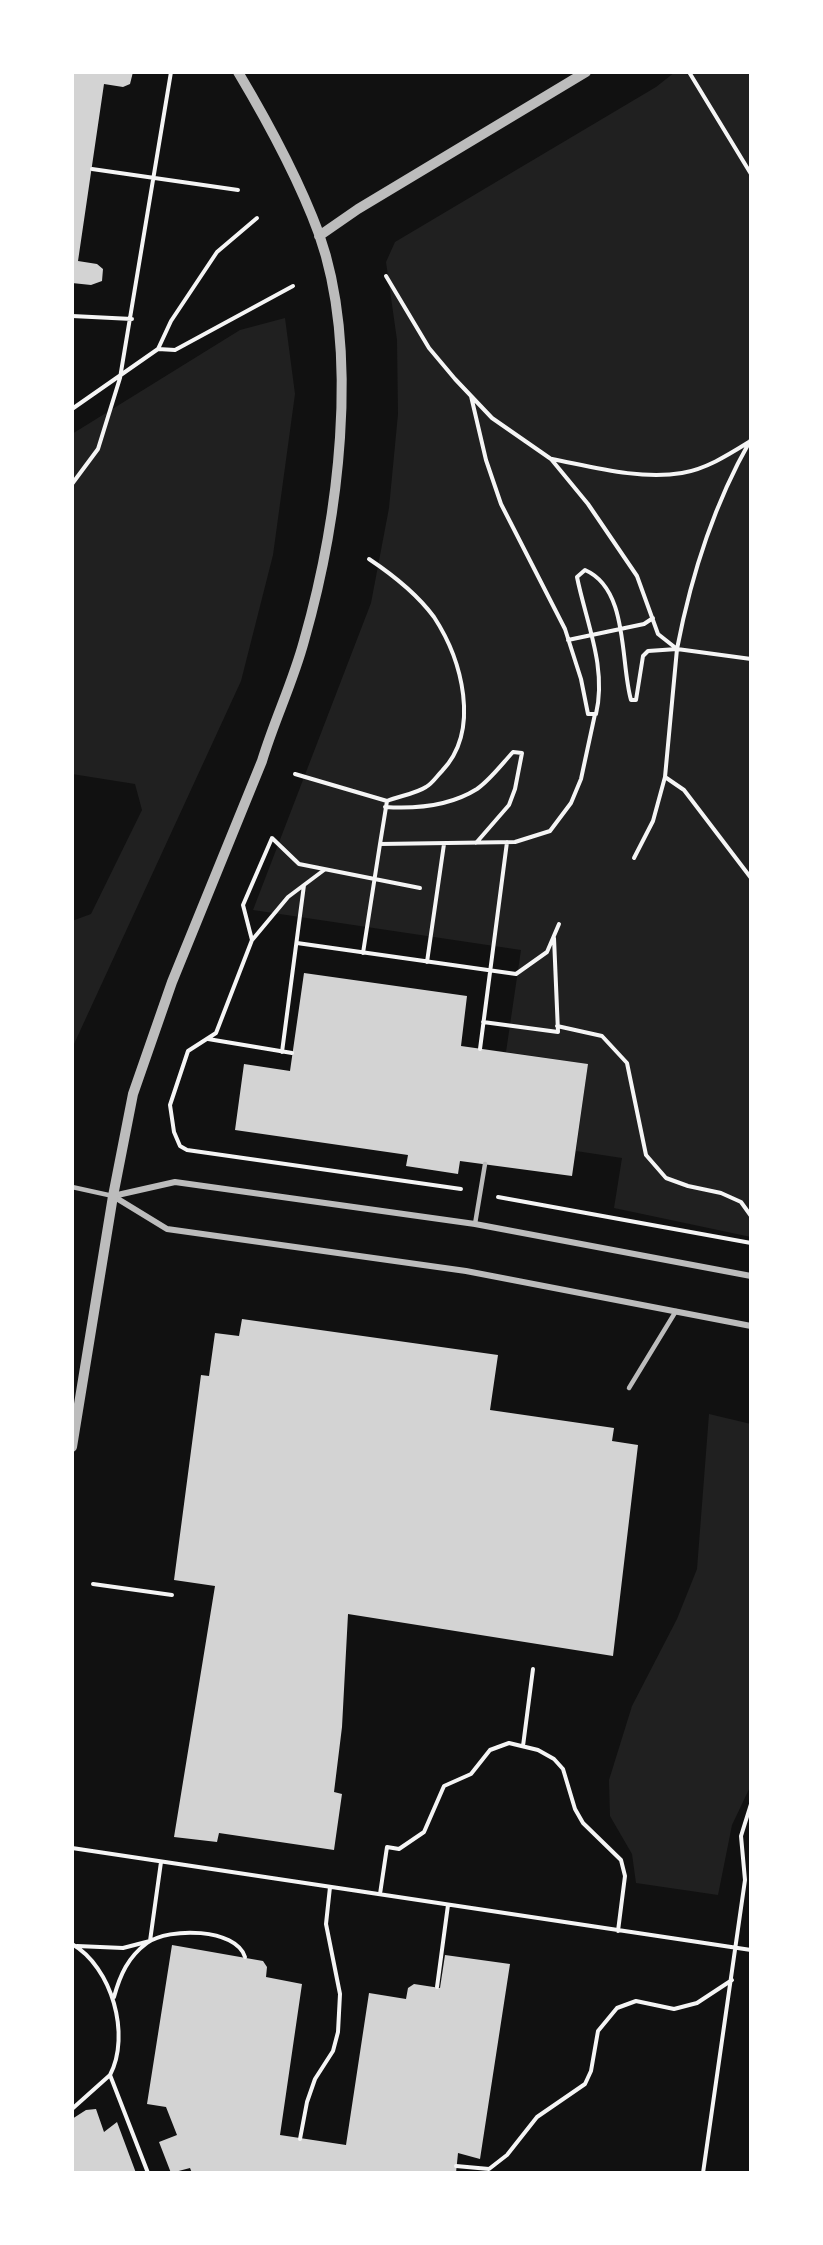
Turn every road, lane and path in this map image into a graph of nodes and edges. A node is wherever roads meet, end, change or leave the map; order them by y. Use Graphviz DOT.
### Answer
graph roads {
  1 [pos="171,72"];
  2 [pos="238,72"];
  3 [pos="586,72"];
  4 [pos="689,72"];
  5 [pos="92,169"];
  6 [pos="751,174"];
  7 [pos="154,179"];
  8 [pos="238,190"];
  9 [pos="257,218"];
  10 [pos="319,236"];
  11 [pos="386,276"];
  12 [pos="293,286"];
  13 [pos="72,316"];
  14 [pos="132,319"];
  15 [pos="158,349"];
  16 [pos="120,378"];
  17 [pos="471,396"];
  18 [pos="72,409"];
  19 [pos="751,441"];
  20 [pos="551,459"];
  21 [pos="72,484"];
  22 [pos="369,559"];
  23 [pos="653,618"];
  24 [pos="622,629"];
  25 [pos="592,633"];
  26 [pos="568,640"];
  27 [pos="677,650"];
  28 [pos="751,659"];
  29 [pos="596,714"];
  30 [pos="296,774"];
  31 [pos="665,777"];
  32 [pos="387,801"];
  33 [pos="386,807"];
  34 [pos="507,842"];
  35 [pos="476,843"];
  36 [pos="380,844"];
  37 [pos="444,844"];
  38 [pos="634,858"];
  39 [pos="325,869"];
  40 [pos="751,878"];
  41 [pos="374,879"];
  42 [pos="304,885"];
  43 [pos="420,888"];
  44 [pos="559,924"];
  45 [pos="554,935"];
  46 [pos="252,940"];
  47 [pos="297,943"];
  48 [pos="363,953"];
  49 [pos="427,962"];
  50 [pos="490,970"];
  51 [pos="483,1022"];
  52 [pos="557,1026"];
  53 [pos="207,1039"];
  54 [pos="480,1048"];
  55 [pos="282,1052"];
  56 [pos="292,1053"];
  57 [pos="485,1164"];
  58 [pos="72,1187"];
  59 [pos="481,1193"];
  60 [pos="113,1196"];
  61 [pos="751,1216"];
  62 [pos="475,1224"];
  63 [pos="751,1243"];
  64 [pos="751,1276"];
  65 [pos="676,1311"];
  66 [pos="751,1326"];
  67 [pos="629,1389"];
  68 [pos="72,1448"];
  69 [pos="93,1584"];
  70 [pos="172,1595"];
  71 [pos="533,1669"];
  72 [pos="523,1746"];
  73 [pos="751,1804"];
  74 [pos="72,1848"];
  75 [pos="161,1862"];
  76 [pos="330,1887"];
  77 [pos="380,1894"];
  78 [pos="448,1905"];
  79 [pos="618,1930"];
  80 [pos="150,1941"];
  81 [pos="74,1945"];
  82 [pos="737,1948"];
  83 [pos="751,1950"];
  84 [pos="245,1958"];
  85 [pos="732,1980"];
  86 [pos="437,1987"];
  87 [pos="113,1998"];
  88 [pos="110,2075"];
  89 [pos="72,2109"];
  90 [pos="300,2139"];
  91 [pos="456,2166"];
  92 [pos="148,2173"];
  93 [pos="703,2173"];
  1 -- 7 [label="path"];
  2 -- 10 [label="street"];
  3 -- 10 [label="street"];
  4 -- 6 [label="path"];
  5 -- 7 [label="path"];
  7 -- 8 [label="path"];
  7 -- 14 [label="path"];
  9 -- 15 [label="path"];
  10 -- 60 [label="street"];
  11 -- 17 [label="path"];
  12 -- 15 [label="path"];
  13 -- 14 [label="path"];
  14 -- 16 [label="path"];
  15 -- 16 [label="path"];
  16 -- 18 [label="path"];
  16 -- 21 [label="path"];
  17 -- 20 [label="path"];
  17 -- 26 [label="path"];
  19 -- 20 [label="path"];
  19 -- 27 [label="path"];
  20 -- 23 [label="path"];
  22 -- 32 [label="path"];
  23 -- 24 [label="path"];
  23 -- 27 [label="path"];
  24 -- 25 [label="path"];
  24 -- 25 [label="path"];
  24 -- 27 [label="path"];
  25 -- 26 [label="path"];
  25 -- 29 [label="path"];
  26 -- 29 [label="path"];
  27 -- 28 [label="path"];
  27 -- 31 [label="path"];
  29 -- 34 [label="path"];
  30 -- 32 [label="path"];
  31 -- 38 [label="path"];
  31 -- 40 [label="path"];
  32 -- 33 [label="path"];
  33 -- 35 [label="path"];
  33 -- 36 [label="path"];
  34 -- 35 [label="path"];
  34 -- 50 [label="path"];
  35 -- 37 [label="path"];
  36 -- 37 [label="path"];
  36 -- 41 [label="path"];
  37 -- 49 [label="path"];
  39 -- 41 [label="path"];
  39 -- 42 [label="path"];
  39 -- 46 [label="path"];
  41 -- 43 [label="path"];
  41 -- 48 [label="path"];
  42 -- 46 [label="path"];
  42 -- 47 [label="path"];
  44 -- 45 [label="path"];
  45 -- 50 [label="path"];
  45 -- 52 [label="path"];
  46 -- 53 [label="path"];
  47 -- 48 [label="path"];
  47 -- 55 [label="path"];
  48 -- 49 [label="path"];
  49 -- 50 [label="path"];
  50 -- 51 [label="path"];
  51 -- 52 [label="path"];
  51 -- 54 [label="path"];
  52 -- 61 [label="path"];
  53 -- 55 [label="path"];
  53 -- 59 [label="path"];
  55 -- 56 [label="path"];
  57 -- 59 [label="lane"];
  58 -- 60 [label="lane"];
  59 -- 62 [label="lane"];
  59 -- 63 [label="path"];
  60 -- 62 [label="street"];
  60 -- 65 [label="street"];
  60 -- 68 [label="street"];
  62 -- 64 [label="street"];
  65 -- 66 [label="street"];
  65 -- 67 [label="lane"];
  69 -- 70 [label="path"];
  71 -- 72 [label="path"];
  72 -- 77 [label="path"];
  72 -- 79 [label="path"];
  73 -- 82 [label="path"];
  74 -- 75 [label="path"];
  75 -- 76 [label="path"];
  75 -- 80 [label="path"];
  76 -- 77 [label="path"];
  76 -- 90 [label="path"];
  77 -- 78 [label="path"];
  78 -- 79 [label="path"];
  78 -- 86 [label="path"];
  79 -- 82 [label="path"];
  80 -- 81 [label="path"];
  80 -- 84 [label="path"];
  80 -- 87 [label="path"];
  81 -- 87 [label="path"];
  82 -- 83 [label="path"];
  82 -- 85 [label="path"];
  85 -- 91 [label="path"];
  85 -- 93 [label="path"];
  87 -- 88 [label="path"];
  88 -- 89 [label="path"];
  88 -- 92 [label="path"];
}
